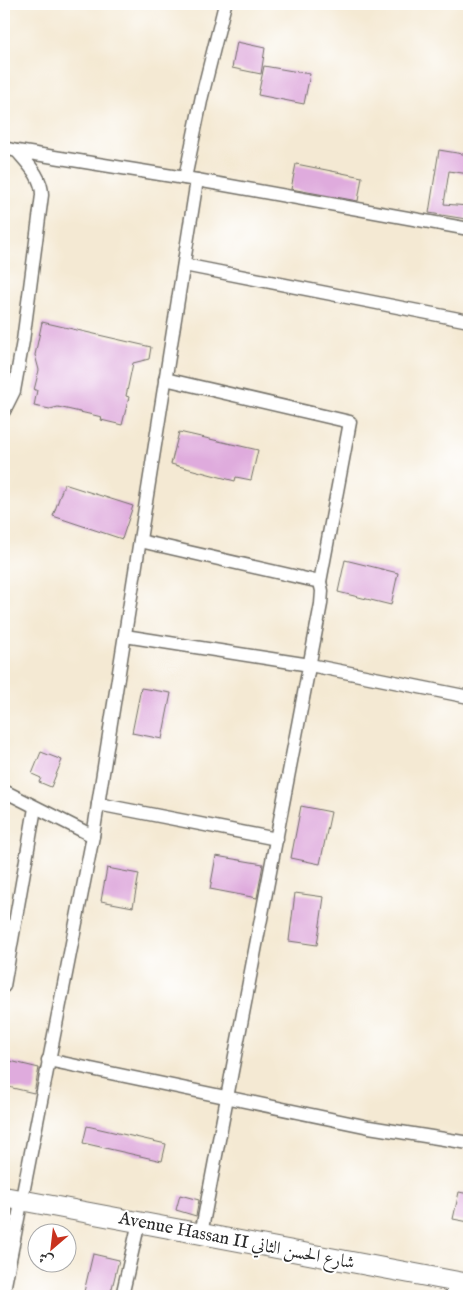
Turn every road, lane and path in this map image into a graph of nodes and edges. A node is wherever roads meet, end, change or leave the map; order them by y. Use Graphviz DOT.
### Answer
graph roads {
  1 [pos="224,4"];
  2 [pos="4,148"];
  3 [pos="17,152"];
  4 [pos="191,179"];
  5 [pos="469,228"];
  6 [pos="184,265"];
  7 [pos="469,321"];
  8 [pos="165,379"];
  9 [pos="4,410"];
  10 [pos="140,541"];
  11 [pos="320,582"];
  12 [pos="125,636"];
  13 [pos="310,665"];
  14 [pos="469,697"];
  15 [pos="4,791"];
  16 [pos="98,804"];
  17 [pos="36,808"];
  18 [pos="93,836"];
  19 [pos="277,839"];
  20 [pos="4,986"];
  21 [pos="48,1060"];
  22 [pos="227,1098"];
  23 [pos="469,1143"];
  24 [pos="12,1198"];
  25 [pos="139,1222"];
  26 [pos="201,1234"];
  27 [pos="458,1287"];
  28 [pos="4,1290"];
  29 [pos="122,1296"];
  1 -- 4 [label="street"];
  2 -- 3 [label="street"];
  3 -- 4 [label="street"];
  3 -- 9 [label="street"];
  4 -- 5 [label="street"];
  4 -- 6 [label="street"];
  6 -- 7 [label="street"];
  6 -- 8 [label="street"];
  8 -- 10 [label="street"];
  8 -- 11 [label="street"];
  10 -- 11 [label="street"];
  10 -- 12 [label="street"];
  11 -- 13 [label="street"];
  12 -- 13 [label="street"];
  12 -- 16 [label="street"];
  13 -- 14 [label="street"];
  13 -- 19 [label="street"];
  15 -- 17 [label="street"];
  16 -- 18 [label="street"];
  16 -- 19 [label="street"];
  17 -- 18 [label="street"];
  17 -- 20 [label="street"];
  18 -- 21 [label="street"];
  19 -- 22 [label="street"];
  21 -- 22 [label="street"];
  21 -- 24 [label="street"];
  22 -- 23 [label="street"];
  22 -- 26 [label="street"];
  24 -- 25 [label="main road, Avenue Hassan II شارع الحسن الثاني"];
  24 -- 28 [label="street"];
  25 -- 26 [label="main road, Avenue Hassan II شارع الحسن الثاني"];
  25 -- 29 [label="street"];
  26 -- 27 [label="main road, Avenue Hassan II شارع الحسن الثاني"];
}
